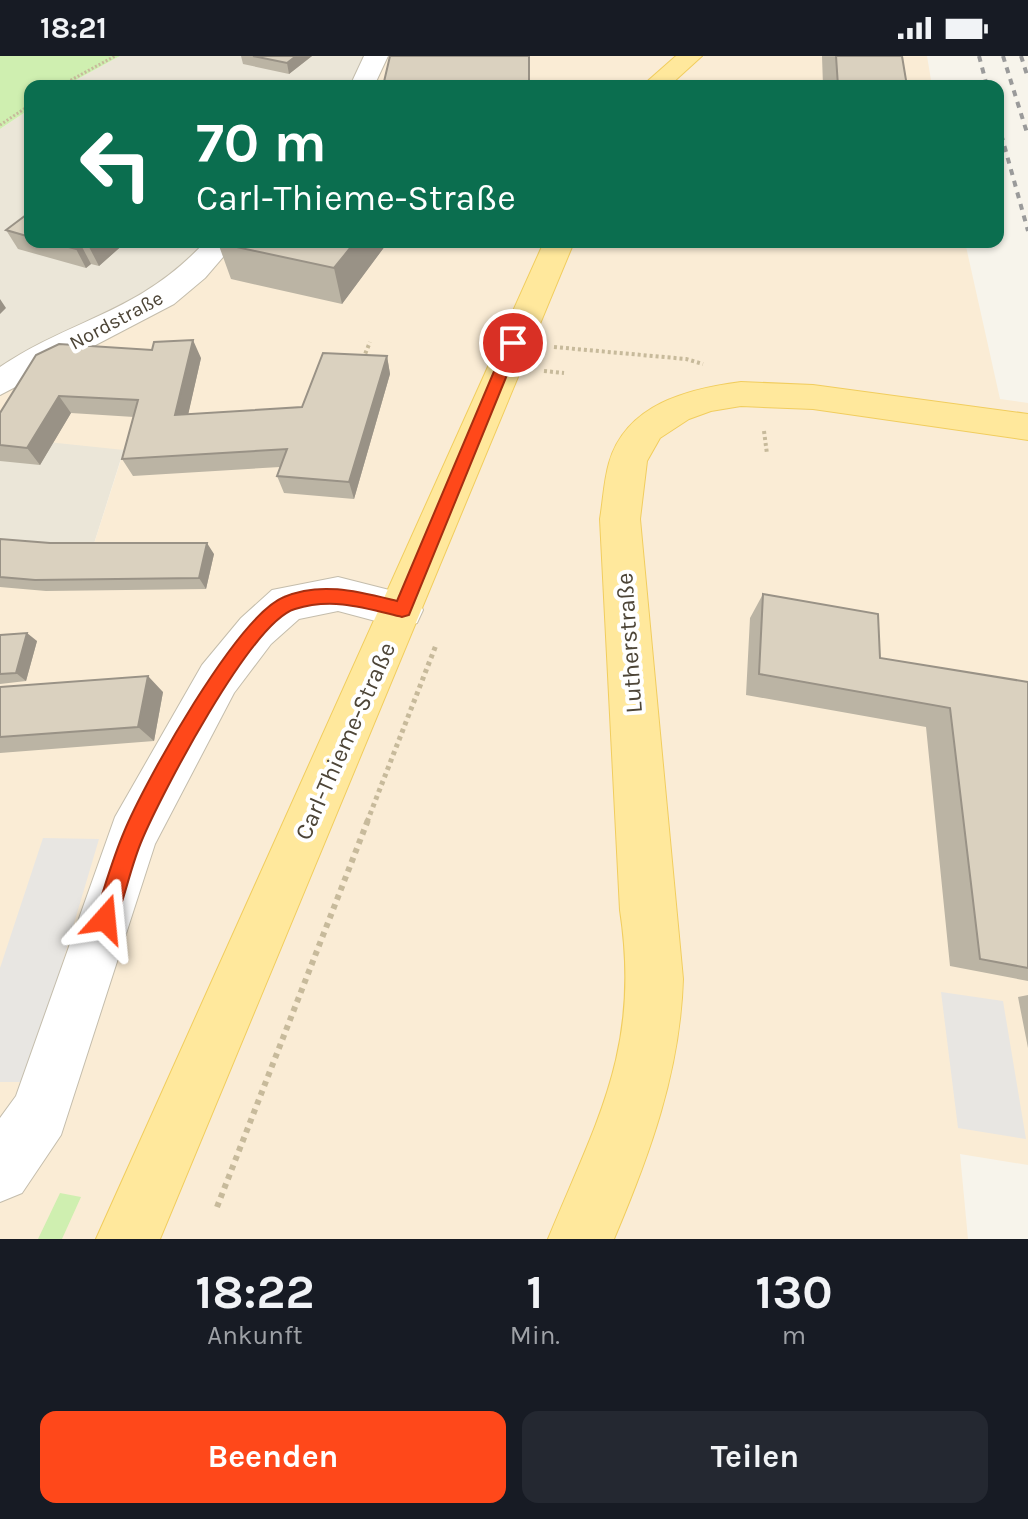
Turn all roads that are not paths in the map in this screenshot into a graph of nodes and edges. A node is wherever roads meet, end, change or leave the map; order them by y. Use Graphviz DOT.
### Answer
graph roads {
  1 [pos="376,56"];
  2 [pos="686,57"];
  3 [pos="365,80"];
  4 [pos="661,80"];
  5 [pos="215,248"];
  6 [pos="556,248"];
  7 [pos="0,383"];
  8 [pos="1028,427"];
  9 [pos="421,624"];
  10 [pos="0,1171"];
  11 [pos="128,1239"];
  12 [pos="580,1239"];
  1 -- 3 [label="street"];
  2 -- 4 [label="main road"];
  5 -- 7 [label="street, Nordstraße"];
  6 -- 9 [label="main road, Carl-Thieme-Straße"];
  8 -- 12 [label="main road, Lutherstraße"];
  9 -- 10 [label="street"];
  9 -- 11 [label="main road, Carl-Thieme-Straße"];
}
